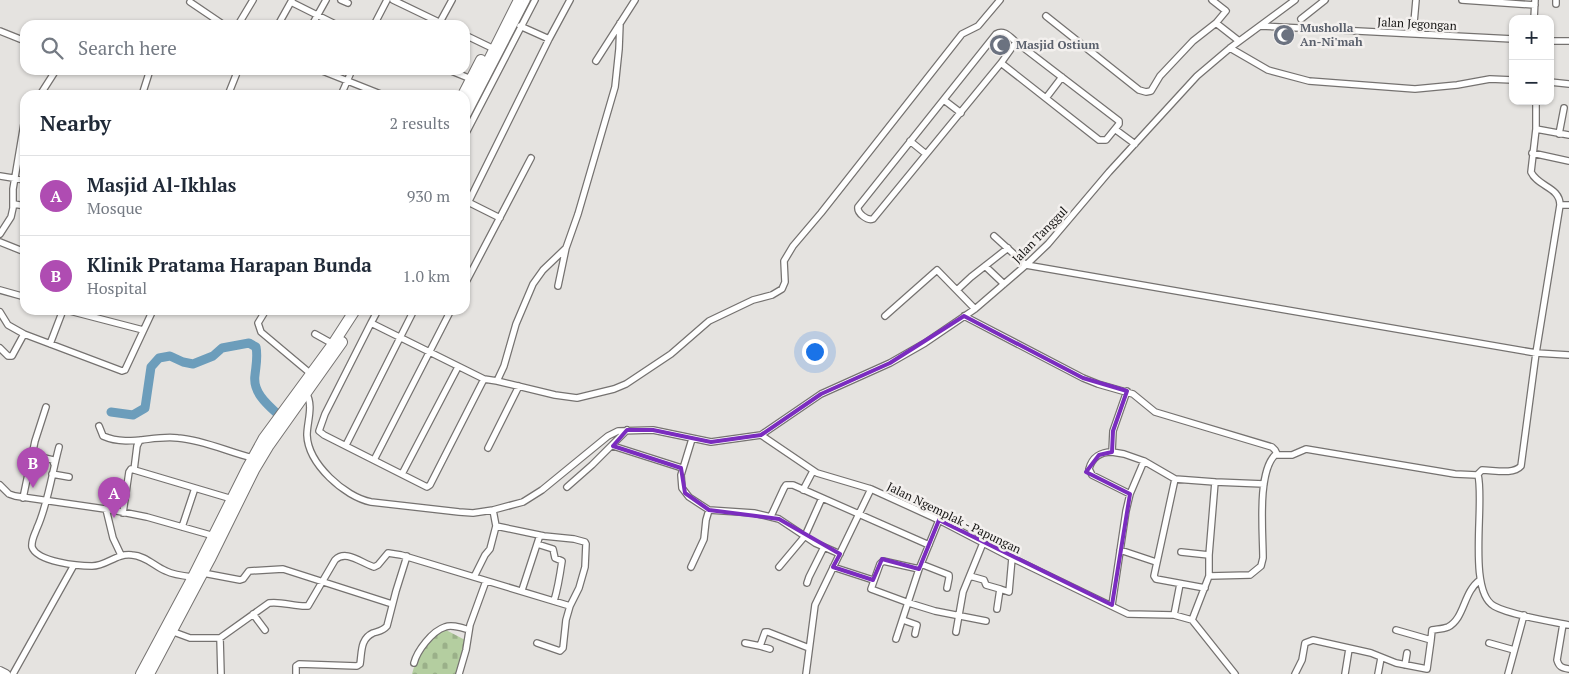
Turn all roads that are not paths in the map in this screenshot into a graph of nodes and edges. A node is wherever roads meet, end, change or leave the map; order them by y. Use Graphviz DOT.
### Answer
graph roads {
  1 [pos="253,0"];
  2 [pos="326,0"];
  3 [pos="341,0"];
  4 [pos="387,0"];
  5 [pos="393,0"];
  6 [pos="452,0"];
  7 [pos="512,0"];
  8 [pos="519,0"];
  9 [pos="527,0"];
  10 [pos="535,0"];
  11 [pos="570,0"];
  12 [pos="635,0"];
  13 [pos="1000,0"];
  14 [pos="1212,0"];
  15 [pos="1295,0"];
  16 [pos="1325,0"];
  17 [pos="1416,0"];
  18 [pos="1462,0"];
  19 [pos="292,1"];
  20 [pos="190,2"];
  21 [pos="403,2"];
  22 [pos="348,3"];
  23 [pos="1535,3"];
  24 [pos="318,15"];
  25 [pos="1046,16"];
  26 [pos="1301,19"];
  27 [pos="217,20"];
  28 [pos="241,20"];
  29 [pos="281,20"];
  30 [pos="315,20"];
  31 [pos="328,20"];
  32 [pos="377,20"];
  33 [pos="436,20"];
  34 [pos="444,20"];
  35 [pos="620,23"];
  36 [pos="1216,23"];
  37 [pos="520,26"];
  38 [pos="1260,26"];
  39 [pos="0,31"];
  40 [pos="1413,34"];
  41 [pos="470,38"];
  42 [pos="20,39"];
  43 [pos="549,39"];
  44 [pos="1509,39"];
  45 [pos="1554,40"];
  46 [pos="1239,41"];
  47 [pos="1569,41"];
  48 [pos="1016,42"];
  49 [pos="491,48"];
  50 [pos="1230,48"];
  51 [pos="596,61"];
  52 [pos="1001,63"];
  53 [pos="53,75"];
  54 [pos="148,75"];
  55 [pos="236,75"];
  56 [pos="333,75"];
  57 [pos="349,75"];
  58 [pos="462,75"];
  59 [pos="1062,77"];
  60 [pos="471,79"];
  61 [pos="346,80"];
  62 [pos="1509,80"];
  63 [pos="1554,82"];
  64 [pos="1569,84"];
  65 [pos="367,88"];
  66 [pos="43,90"];
  67 [pos="144,90"];
  68 [pos="230,90"];
  69 [pos="343,90"];
  70 [pos="372,90"];
  71 [pos="466,90"];
  72 [pos="470,96"];
  73 [pos="1046,98"];
  74 [pos="944,100"];
  75 [pos="1536,105"];
  76 [pos="1564,108"];
  77 [pos="470,110"];
  78 [pos="960,113"];
  79 [pos="470,125"];
  80 [pos="1536,129"];
  81 [pos="1116,130"];
  82 [pos="1559,134"];
  83 [pos="1569,136"];
  84 [pos="910,141"];
  85 [pos="1135,144"];
  86 [pos="20,152"];
  87 [pos="1532,153"];
  88 [pos="926,154"];
  89 [pos="531,158"];
  90 [pos="1569,161"];
  91 [pos="0,176"];
  92 [pos="15,178"];
  93 [pos="20,179"];
  94 [pos="470,196"];
  95 [pos="470,201"];
  96 [pos="14,204"];
  97 [pos="20,205"];
  98 [pos="1560,205"];
  99 [pos="1569,205"];
  100 [pos="500,218"];
  101 [pos="0,234"];
  102 [pos="994,236"];
  103 [pos="0,242"];
  104 [pos="566,248"];
  105 [pos="1008,248"];
  106 [pos="20,250"];
  107 [pos="550,264"];
  108 [pos="1026,265"];
  109 [pos="985,266"];
  110 [pos="561,269"];
  111 [pos="470,275"];
  112 [pos="1004,284"];
  113 [pos="558,286"];
  114 [pos="0,290"];
  115 [pos="957,290"];
  116 [pos="20,296"];
  117 [pos="975,309"];
  118 [pos="0,312"];
  119 [pos="62,315"];
  120 [pos="84,315"];
  121 [pos="151,315"];
  122 [pos="263,315"];
  123 [pos="352,315"];
  124 [pos="359,315"];
  125 [pos="375,315"];
  126 [pos="412,315"];
  127 [pos="448,315"];
  128 [pos="886,316"];
  129 [pos="964,316"];
  130 [pos="371,323"];
  131 [pos="143,330"];
  132 [pos="315,334"];
  133 [pos="23,336"];
  134 [pos="400,338"];
  135 [pos="50,344"];
  136 [pos="333,344"];
  137 [pos="0,348"];
  138 [pos="429,352"];
  139 [pos="1536,353"];
  140 [pos="1569,355"];
  141 [pos="458,367"];
  142 [pos="311,374"];
  143 [pos="484,379"];
  144 [pos="497,381"];
  145 [pos="519,386"];
  146 [pos="304,391"];
  147 [pos="1127,392"];
  148 [pos="46,407"];
  149 [pos="99,426"];
  150 [pos="622,431"];
  151 [pos="761,436"];
  152 [pos="692,439"];
  153 [pos="144,440"];
  154 [pos="346,446"];
  155 [pos="613,446"];
  156 [pos="59,447"];
  157 [pos="488,448"];
  158 [pos="1112,452"];
  159 [pos="1277,454"];
  160 [pos="32,455"];
  161 [pos="253,458"];
  162 [pos="374,460"];
  163 [pos="1144,461"];
  164 [pos="54,464"];
  165 [pos="682,468"];
  166 [pos="134,470"];
  167 [pos="813,471"];
  168 [pos="1480,473"];
  169 [pos="52,474"];
  170 [pos="402,474"];
  171 [pos="69,477"];
  172 [pos="1175,479"];
  173 [pos="1215,482"];
  174 [pos="1264,484"];
  175 [pos="0,485"];
  176 [pos="567,486"];
  177 [pos="195,488"];
  178 [pos="871,489"];
  179 [pos="803,490"];
  180 [pos="1130,494"];
  181 [pos="23,498"];
  182 [pos="822,498"];
  183 [pos="232,499"];
  184 [pos="45,501"];
  185 [pos="106,509"];
  186 [pos="709,510"];
  187 [pos="493,512"];
  188 [pos="123,513"];
  189 [pos="860,514"];
  190 [pos="771,516"];
  191 [pos="939,520"];
  192 [pos="496,524"];
  193 [pos="182,527"];
  194 [pos="540,535"];
  195 [pos="805,536"];
  196 [pos="216,537"];
  197 [pos="983,543"];
  198 [pos="537,544"];
  199 [pos="929,545"];
  200 [pos="824,547"];
  201 [pos="1120,550"];
  202 [pos="1181,552"];
  203 [pos="840,554"];
  204 [pos="120,555"];
  205 [pos="1208,555"];
  206 [pos="407,556"];
  207 [pos="1012,558"];
  208 [pos="1156,562"];
  209 [pos="74,564"];
  210 [pos="920,566"];
  211 [pos="691,567"];
  212 [pos="779,567"];
  213 [pos="833,567"];
  214 [pos="203,573"];
  215 [pos="970,576"];
  216 [pos="1209,576"];
  217 [pos="193,577"];
  218 [pos="474,577"];
  219 [pos="873,580"];
  220 [pos="1480,580"];
  221 [pos="486,581"];
  222 [pos="322,583"];
  223 [pos="807,583"];
  224 [pos="1180,584"];
  225 [pos="946,588"];
  226 [pos="1204,588"];
  227 [pos="522,590"];
  228 [pos="1000,590"];
  229 [pos="554,601"];
  230 [pos="392,604"];
  231 [pos="909,604"];
  232 [pos="1112,605"];
  233 [pos="570,606"];
  234 [pos="997,609"];
  235 [pos="253,614"];
  236 [pos="1174,615"];
  237 [pos="1524,615"];
  238 [pos="958,616"];
  239 [pos="903,620"];
  240 [pos="1192,620"];
  241 [pos="986,621"];
  242 [pos="1566,625"];
  243 [pos="265,630"];
  244 [pos="469,630"];
  245 [pos="1396,630"];
  246 [pos="171,631"];
  247 [pos="956,632"];
  248 [pos="915,634"];
  249 [pos="1431,637"];
  250 [pos="220,638"];
  251 [pos="896,639"];
  252 [pos="537,643"];
  253 [pos="745,643"];
  254 [pos="1489,643"];
  255 [pos="809,645"];
  256 [pos="760,646"];
  257 [pos="770,649"];
  258 [pos="1349,649"];
  259 [pos="1514,650"];
  260 [pos="1407,653"];
  261 [pos="1381,658"];
  262 [pos="414,664"];
  263 [pos="1405,665"];
  264 [pos="357,666"];
  265 [pos="1564,670"];
  266 [pos="0,671"];
  267 [pos="1426,672"];
  268 [pos="6,674"];
  269 [pos="13,674"];
  270 [pos="141,674"];
  271 [pos="149,674"];
  272 [pos="221,674"];
  273 [pos="296,674"];
  274 [pos="355,674"];
  275 [pos="459,674"];
  276 [pos="806,674"];
  277 [pos="1235,674"];
  278 [pos="1295,674"];
  279 [pos="1345,674"];
  280 [pos="1378,674"];
  281 [pos="1508,674"];
  1 -- 28 [label="street"];
  2 -- 24 [label="street"];
  3 -- 22 [label="street"];
  4 -- 32 [label="street"];
  5 -- 21 [label="street"];
  6 -- 34 [label="street"];
  7 -- 49 [label="highway"];
  8 -- 49 [label="highway"];
  9 -- 77 [label="street"];
  10 -- 37 [label="street"];
  11 -- 43 [label="street"];
  12 -- 35 [label="street"];
  13 -- 145 [label="street"];
  14 -- 36 [label="street"];
  15 -- 38 [label="street, Jalan Tanggul"];
  16 -- 26 [label="street"];
  17 -- 40 [label="street"];
  18 -- 23 [label="street"];
  19 -- 24 [label="street"];
  19 -- 29 [label="street"];
  20 -- 27 [label="street"];
  21 -- 33 [label="street"];
  24 -- 30 [label="street"];
  24 -- 31 [label="street"];
  25 -- 36 [label="street"];
  35 -- 51 [label="street"];
  35 -- 104 [label="street"];
  36 -- 46 [label="street"];
  37 -- 43 [label="street"];
  37 -- 79 [label="street"];
  38 -- 40 [label="street, Jalan Jegongan"];
  38 -- 46 [label="street, Jalan Tanggul"];
  39 -- 42 [label="street"];
  40 -- 44 [label="street, Jalan Jegongan"];
  41 -- 49 [label="street"];
  43 -- 94 [label="street"];
  45 -- 47 [label="street"];
  46 -- 50 [label="street, Jalan Tanggul"];
  48 -- 52 [label="street"];
  48 -- 59 [label="street"];
  48 -- 74 [label="street"];
  49 -- 60 [label="highway"];
  49 -- 72 [label="highway"];
  50 -- 62 [label="street"];
  50 -- 85 [label="street, Jalan Tanggul"];
  52 -- 73 [label="street"];
  52 -- 78 [label="street"];
  53 -- 66 [label="street"];
  54 -- 67 [label="street"];
  55 -- 68 [label="street"];
  56 -- 61 [label="street"];
  57 -- 61 [label="street"];
  58 -- 60 [label="street"];
  59 -- 73 [label="street"];
  59 -- 81 [label="street"];
  60 -- 71 [label="highway"];
  61 -- 65 [label="street"];
  61 -- 69 [label="street"];
  63 -- 64 [label="street"];
  65 -- 70 [label="street"];
  73 -- 81 [label="street"];
  74 -- 78 [label="street"];
  74 -- 84 [label="street"];
  75 -- 80 [label="street"];
  76 -- 82 [label="street"];
  78 -- 88 [label="street"];
  80 -- 82 [label="street"];
  80 -- 87 [label="street"];
  81 -- 85 [label="street"];
  82 -- 83 [label="street"];
  84 -- 88 [label="street"];
  84 -- 88 [label="street"];
  85 -- 108 [label="street, Jalan Tanggul"];
  86 -- 92 [label="street"];
  87 -- 90 [label="street"];
  87 -- 98 [label="street"];
  89 -- 100 [label="street"];
  91 -- 92 [label="street"];
  92 -- 93 [label="street"];
  92 -- 96 [label="street"];
  95 -- 100 [label="street"];
  96 -- 97 [label="street"];
  96 -- 101 [label="street"];
  98 -- 99 [label="street"];
  98 -- 139 [label="street"];
  100 -- 111 [label="street"];
  102 -- 105 [label="street"];
  103 -- 106 [label="street"];
  104 -- 107 [label="street"];
  104 -- 110 [label="street"];
  105 -- 108 [label="street"];
  105 -- 109 [label="street"];
  107 -- 110 [label="street"];
  107 -- 144 [label="street"];
  108 -- 112 [label="street, Jalan Tanggul"];
  108 -- 139 [label="street"];
  109 -- 112 [label="street"];
  109 -- 115 [label="street"];
  110 -- 113 [label="street"];
  112 -- 117 [label="street, Jalan Tanggul"];
  114 -- 116 [label="street"];
  115 -- 117 [label="street"];
  115 -- 128 [label="street"];
  117 -- 129 [label="street, Jalan Tanggul"];
  118 -- 133 [label="street"];
  119 -- 135 [label="street"];
  120 -- 131 [label="street"];
  121 -- 131 [label="street"];
  122 -- 142 [label="street"];
  123 -- 136 [label="highway"];
  124 -- 146 [label="highway"];
  125 -- 130 [label="street"];
  126 -- 134 [label="street"];
  127 -- 138 [label="street"];
  129 -- 147 [label="street"];
  129 -- 151 [label="street, Jalan Tanggul"];
  130 -- 134 [label="street"];
  130 -- 154 [label="street"];
  131 -- 135 [label="street"];
  132 -- 136 [label="street"];
  133 -- 135 [label="street"];
  133 -- 137 [label="street"];
  134 -- 138 [label="street"];
  134 -- 154 [label="street"];
  136 -- 142 [label="highway"];
  138 -- 141 [label="street"];
  138 -- 162 [label="street"];
  139 -- 140 [label="street"];
  139 -- 168 [label="street"];
  141 -- 143 [label="street"];
  141 -- 170 [label="street"];
  142 -- 146 [label="highway"];
  143 -- 144 [label="street"];
  143 -- 170 [label="street"];
  144 -- 145 [label="street"];
  145 -- 157 [label="street"];
  146 -- 161 [label="highway"];
  146 -- 187 [label="street"];
  146 -- 196 [label="highway"];
  147 -- 158 [label="street"];
  147 -- 159 [label="street"];
  148 -- 160 [label="street"];
  149 -- 153 [label="street"];
  150 -- 152 [label="street"];
  150 -- 155 [label="street"];
  150 -- 187 [label="street"];
  151 -- 152 [label="street"];
  151 -- 167 [label="street, Jalan Ngemplak - Papungan"];
  152 -- 165 [label="street"];
  153 -- 161 [label="street"];
  153 -- 166 [label="street"];
  154 -- 162 [label="street"];
  155 -- 165 [label="street"];
  155 -- 176 [label="street"];
  156 -- 164 [label="street"];
  158 -- 163 [label="street"];
  158 -- 180 [label="street"];
  159 -- 168 [label="street"];
  159 -- 174 [label="street"];
  160 -- 164 [label="street"];
  160 -- 181 [label="street"];
  161 -- 183 [label="highway"];
  162 -- 170 [label="street"];
  163 -- 172 [label="street"];
  163 -- 180 [label="street"];
  164 -- 169 [label="street"];
  165 -- 186 [label="street"];
  166 -- 177 [label="street"];
  166 -- 188 [label="street"];
  167 -- 178 [label="street, Jalan Ngemplak - Papungan"];
  167 -- 179 [label="street"];
  168 -- 220 [label="street"];
  169 -- 171 [label="street"];
  169 -- 184 [label="street"];
  172 -- 173 [label="street"];
  172 -- 208 [label="street"];
  173 -- 174 [label="street"];
  173 -- 205 [label="street"];
  174 -- 216 [label="street"];
  175 -- 181 [label="street"];
  177 -- 183 [label="street"];
  177 -- 193 [label="street"];
  178 -- 189 [label="street"];
  178 -- 191 [label="street, Jalan Ngemplak - Papungan"];
  179 -- 182 [label="street"];
  179 -- 190 [label="street"];
  180 -- 201 [label="street"];
  181 -- 184 [label="street"];
  182 -- 189 [label="street"];
  182 -- 195 [label="street"];
  183 -- 196 [label="highway"];
  184 -- 185 [label="street"];
  184 -- 209 [label="street"];
  185 -- 188 [label="street"];
  185 -- 204 [label="street"];
  186 -- 190 [label="street"];
  186 -- 211 [label="street"];
  187 -- 192 [label="street"];
  188 -- 193 [label="street"];
  189 -- 199 [label="street"];
  189 -- 203 [label="street"];
  190 -- 195 [label="street"];
  191 -- 197 [label="street, Jalan Ngemplak - Papungan"];
  191 -- 199 [label="street"];
  192 -- 194 [label="street"];
  192 -- 218 [label="street"];
  193 -- 196 [label="street"];
  194 -- 198 [label="street"];
  194 -- 233 [label="street"];
  195 -- 200 [label="street"];
  195 -- 212 [label="street"];
  196 -- 214 [label="highway"];
  196 -- 217 [label="highway"];
  197 -- 207 [label="street, Jalan Ngemplak - Papungan"];
  197 -- 215 [label="street"];
  198 -- 227 [label="street"];
  198 -- 229 [label="street"];
  199 -- 210 [label="street"];
  200 -- 203 [label="street"];
  200 -- 223 [label="street"];
  201 -- 208 [label="street"];
  201 -- 232 [label="street"];
  202 -- 205 [label="street"];
  203 -- 213 [label="street"];
  204 -- 209 [label="street"];
  204 -- 217 [label="street"];
  205 -- 216 [label="street"];
  206 -- 218 [label="street"];
  206 -- 222 [label="street"];
  206 -- 230 [label="street"];
  207 -- 228 [label="street"];
  207 -- 232 [label="street, Jalan Ngemplak - Papungan"];
  208 -- 224 [label="street"];
  209 -- 269 [label="street"];
  210 -- 219 [label="street"];
  210 -- 225 [label="street"];
  210 -- 231 [label="street"];
  213 -- 219 [label="street"];
  213 -- 255 [label="street"];
  214 -- 222 [label="street"];
  214 -- 246 [label="highway"];
  215 -- 228 [label="street"];
  215 -- 238 [label="street"];
  216 -- 226 [label="street"];
  217 -- 270 [label="highway"];
  218 -- 221 [label="street"];
  219 -- 231 [label="street"];
  220 -- 237 [label="street"];
  220 -- 249 [label="street"];
  221 -- 227 [label="street"];
  221 -- 244 [label="street"];
  222 -- 230 [label="street"];
  222 -- 235 [label="street"];
  224 -- 226 [label="street"];
  224 -- 236 [label="street"];
  226 -- 240 [label="street"];
  227 -- 229 [label="street"];
  228 -- 234 [label="street"];
  229 -- 233 [label="street"];
  230 -- 264 [label="street"];
  231 -- 238 [label="street"];
  231 -- 239 [label="street"];
  232 -- 236 [label="street, Jalan Ngemplak - Papungan"];
  233 -- 252 [label="street"];
  235 -- 243 [label="street"];
  235 -- 250 [label="street"];
  236 -- 240 [label="street, Jalan Ngemplak - Papungan"];
  237 -- 242 [label="street"];
  237 -- 259 [label="street"];
  238 -- 241 [label="street"];
  238 -- 247 [label="street"];
  239 -- 248 [label="street"];
  239 -- 251 [label="street"];
  240 -- 277 [label="street"];
  242 -- 265 [label="street"];
  244 -- 262 [label="street"];
  244 -- 275 [label="street"];
  245 -- 249 [label="street"];
  246 -- 250 [label="street"];
  246 -- 271 [label="highway"];
  249 -- 267 [label="street"];
  250 -- 272 [label="street"];
  253 -- 256 [label="street"];
  254 -- 259 [label="street"];
  255 -- 256 [label="street"];
  255 -- 276 [label="street"];
  256 -- 257 [label="street"];
  258 -- 261 [label="street"];
  258 -- 278 [label="street"];
  258 -- 279 [label="street"];
  259 -- 281 [label="street"];
  260 -- 263 [label="street"];
  261 -- 263 [label="street"];
  261 -- 280 [label="street"];
  263 -- 267 [label="street"];
  264 -- 273 [label="street"];
  264 -- 274 [label="street"];
  266 -- 268 [label="street"];
}
